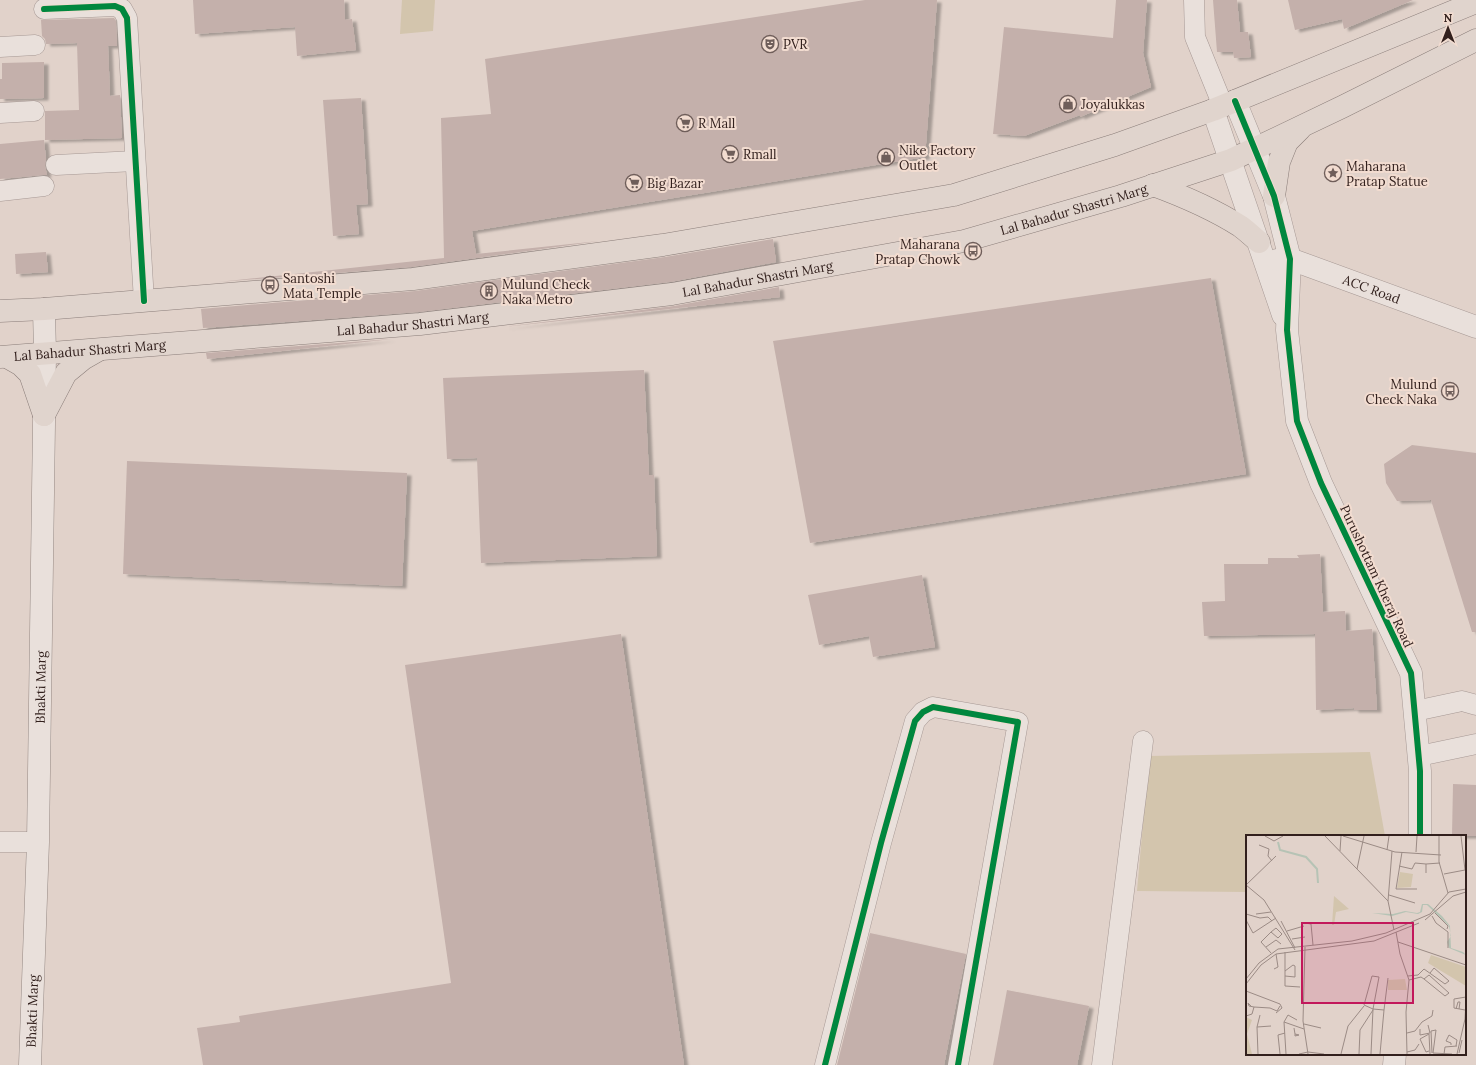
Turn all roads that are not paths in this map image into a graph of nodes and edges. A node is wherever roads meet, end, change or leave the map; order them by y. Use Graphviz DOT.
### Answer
graph roads {
  1 [pos="1194,0"];
  2 [pos="1476,2"];
  3 [pos="44,9"];
  4 [pos="1476,40"];
  5 [pos="35,45"];
  6 [pos="0,47"];
  7 [pos="1224,106"];
  8 [pos="34,111"];
  9 [pos="0,113"];
  10 [pos="1304,126"];
  11 [pos="1255,149"];
  12 [pos="1231,160"];
  13 [pos="135,161"];
  14 [pos="56,165"];
  15 [pos="1153,185"];
  16 [pos="44,186"];
  17 [pos="0,191"];
  18 [pos="1274,196"];
  19 [pos="1262,251"];
  20 [pos="1290,259"];
  21 [pos="144,301"];
  22 [pos="44,309"];
  23 [pos="0,311"];
  24 [pos="1476,327"];
  25 [pos="1287,330"];
  26 [pos="100,350"];
  27 [pos="45,354"];
  28 [pos="4,357"];
  29 [pos="44,415"];
  30 [pos="1476,705"];
  31 [pos="1415,711"];
  32 [pos="1144,741"];
  33 [pos="1476,744"];
  34 [pos="1419,756"];
  35 [pos="1420,835"];
  36 [pos="0,842"];
  37 [pos="38,848"];
  38 [pos="0,854"];
  39 [pos="1395,1055"];
  40 [pos="30,1065"];
  41 [pos="825,1065"];
  42 [pos="958,1065"];
  43 [pos="1102,1065"];
  44 [pos="1394,1065"];
  1 -- 7 [label="street"];
  2 -- 7 [label="main road"];
  3 -- 13 [label="street"];
  4 -- 10 [label="main road, Lal Bahadur Shastri Marg"];
  5 -- 6 [label="street"];
  7 -- 11 [label="street"];
  7 -- 12 [label="street"];
  7 -- 21 [label="main road"];
  8 -- 9 [label="street"];
  10 -- 11 [label="main road, Lal Bahadur Shastri Marg"];
  10 -- 18 [label="main road"];
  11 -- 12 [label="main road, Lal Bahadur Shastri Marg"];
  11 -- 18 [label="street"];
  12 -- 15 [label="main road, Lal Bahadur Shastri Marg"];
  12 -- 19 [label="street"];
  13 -- 14 [label="street"];
  13 -- 21 [label="street"];
  15 -- 19 [label="main road"];
  15 -- 26 [label="main road, Lal Bahadur Shastri Marg"];
  16 -- 17 [label="street"];
  18 -- 20 [label="street"];
  19 -- 20 [label="street, ACC Road"];
  19 -- 25 [label="street"];
  20 -- 24 [label="street, ACC Road"];
  20 -- 25 [label="street"];
  21 -- 22 [label="main road"];
  22 -- 23 [label="main road"];
  22 -- 27 [label="street, Bhakti Marg"];
  25 -- 31 [label="street, Purushottam Kheraj Road"];
  26 -- 27 [label="main road, Lal Bahadur Shastri Marg"];
  26 -- 29 [label="main road"];
  27 -- 28 [label="main road, Lal Bahadur Shastri Marg"];
  27 -- 29 [label="street, Bhakti Marg"];
  28 -- 29 [label="main road"];
  29 -- 37 [label="street, Bhakti Marg"];
  30 -- 31 [label="street"];
  31 -- 34 [label="street, Purushottam Kheraj Road"];
  32 -- 43 [label="street"];
  33 -- 34 [label="street"];
  34 -- 35 [label="street, Purushottam Kheraj Road"];
  36 -- 37 [label="street"];
  37 -- 38 [label="street"];
  37 -- 40 [label="street, Bhakti Marg"];
  39 -- 44 [label="street"];
  41 -- 42 [label="street"];
}
